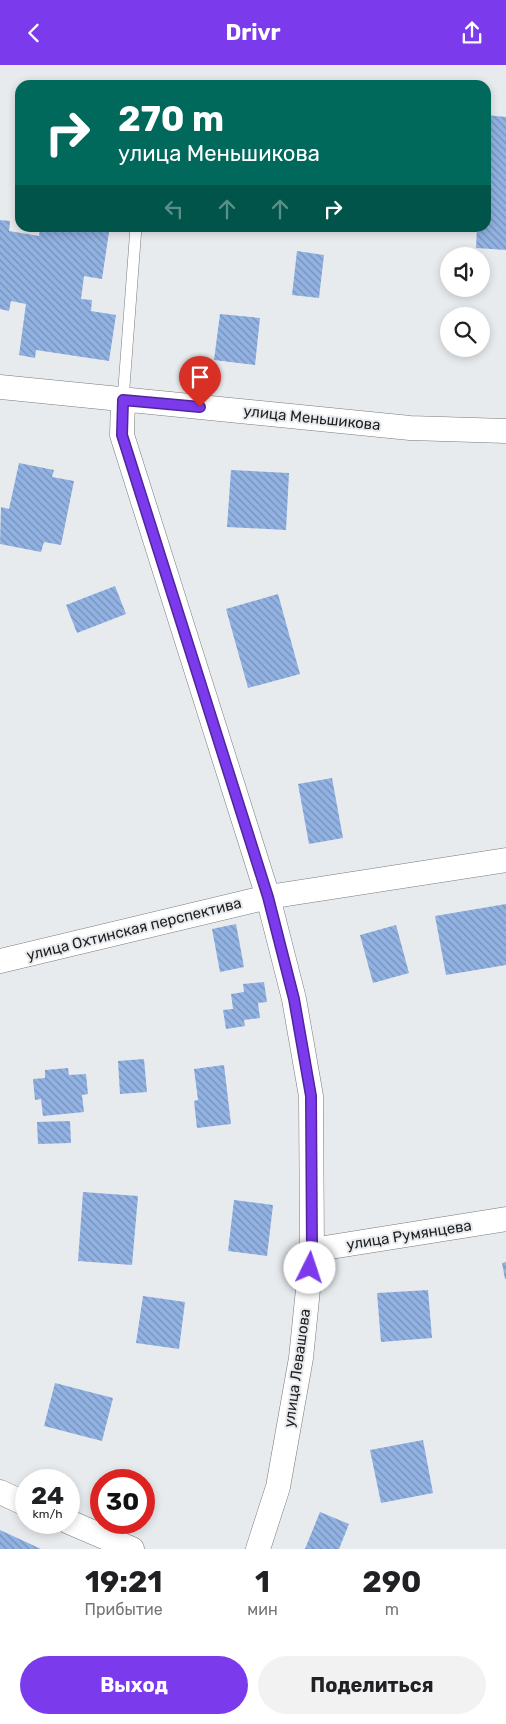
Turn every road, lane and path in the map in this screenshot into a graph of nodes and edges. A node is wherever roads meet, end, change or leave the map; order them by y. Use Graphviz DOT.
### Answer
graph roads {
  1 [pos="136,232"];
  2 [pos="0,387"];
  3 [pos="123,400"];
  4 [pos="506,431"];
  5 [pos="506,860"];
  6 [pos="268,897"];
  7 [pos="0,961"];
  8 [pos="506,1219"];
  9 [pos="312,1250"];
  10 [pos="0,1493"];
  11 [pos="15,1499"];
  12 [pos="80,1527"];
  13 [pos="132,1549"];
  14 [pos="258,1549"];
  1 -- 3 [label="lane"];
  2 -- 3 [label="street, улица Меньшикова"];
  3 -- 4 [label="street, улица Меньшикова"];
  3 -- 6 [label="street, улица Левашова"];
  5 -- 6 [label="street, улица Охтинская перспектива"];
  6 -- 7 [label="street, улица Охтинская перспектива"];
  6 -- 9 [label="street, улица Левашова"];
  8 -- 9 [label="street, улица Румянцева"];
  9 -- 14 [label="street, улица Левашова"];
  10 -- 11 [label="street"];
  12 -- 13 [label="street"];
}
